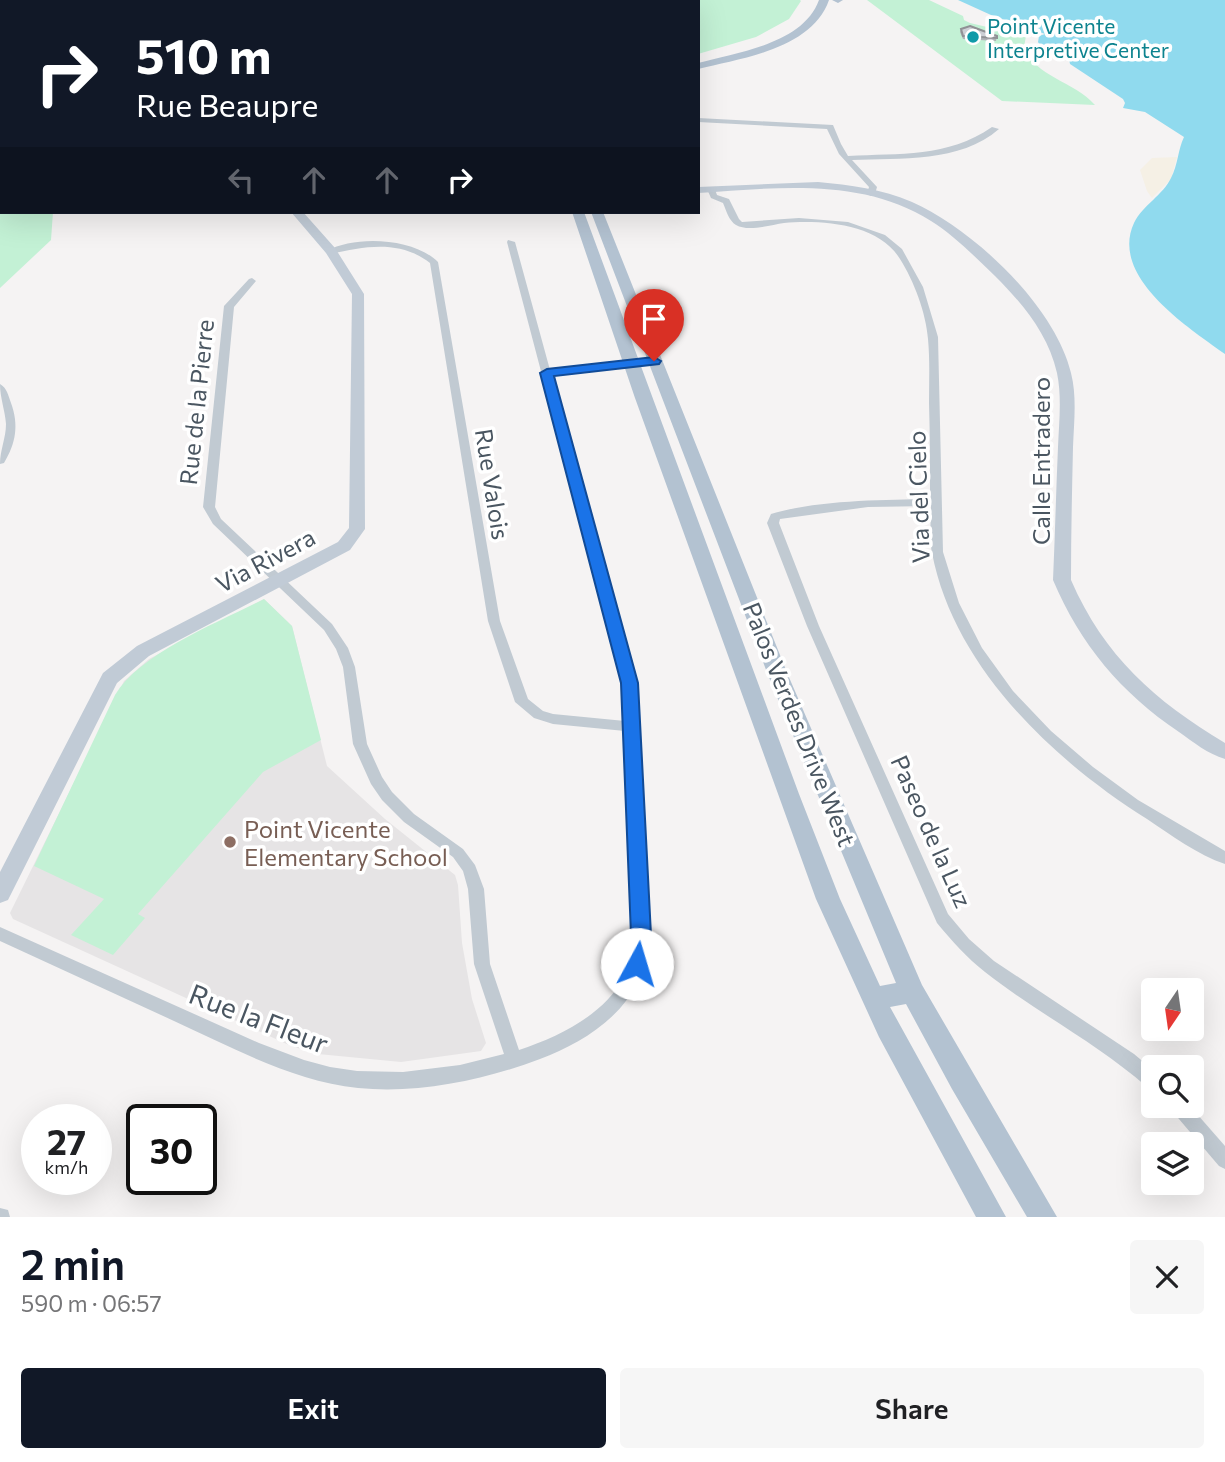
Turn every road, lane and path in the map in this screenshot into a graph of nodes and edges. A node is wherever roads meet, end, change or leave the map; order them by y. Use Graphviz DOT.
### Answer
graph roads {
  1 [pos="824,0"];
  2 [pos="838,0"];
  3 [pos="808,9"];
  4 [pos="812,24"];
  5 [pos="700,55"];
  6 [pos="700,65"];
  7 [pos="700,120"];
  8 [pos="995,129"];
  9 [pos="846,159"];
  10 [pos="728,187"];
  11 [pos="869,187"];
  12 [pos="711,189"];
  13 [pos="700,190"];
  14 [pos="726,201"];
  15 [pos="299,214"];
  16 [pos="579,214"];
  17 [pos="598,214"];
  18 [pos="511,242"];
  19 [pos="331,251"];
  20 [pos="252,281"];
  21 [pos="640,358"];
  22 [pos="546,369"];
  23 [pos="0,387"];
  24 [pos="0,461"];
  25 [pos="936,502"];
  26 [pos="775,517"];
  27 [pos="278,581"];
  28 [pos="632,727"];
  29 [pos="1225,752"];
  30 [pos="1225,858"];
  31 [pos="0,894"];
  32 [pos="0,934"];
  33 [pos="912,991"];
  34 [pos="873,999"];
  35 [pos="513,1060"];
  36 [pos="1141,1071"];
  37 [pos="1188,1118"];
  38 [pos="1225,1160"];
  39 [pos="992,1217"];
  40 [pos="1043,1217"];
  1 -- 4 [label="main road"];
  2 -- 4 [label="main road"];
  3 -- 5 [label="main road"];
  4 -- 6 [label="main road"];
  7 -- 9 [label="street"];
  8 -- 9 [label="street"];
  9 -- 11 [label="street"];
  10 -- 11 [label="street, Calle Entradero"];
  10 -- 12 [label="street, Calle Entradero"];
  10 -- 14 [label="street"];
  11 -- 29 [label="street, Calle Entradero"];
  12 -- 13 [label="street, Calle Entradero"];
  12 -- 14 [label="street, Via del Cielo"];
  14 -- 25 [label="street, Via del Cielo"];
  15 -- 19 [label="street, Via Rivera"];
  16 -- 21 [label="main road, Palos Verdes Drive West"];
  17 -- 21 [label="main road, Palos Verdes Drive West"];
  18 -- 22 [label="street, Rue la Fleur"];
  19 -- 27 [label="street, Via Rivera"];
  19 -- 28 [label="street, Rue Valois"];
  20 -- 27 [label="street, Rue de la Pierre"];
  21 -- 22 [label="street"];
  21 -- 33 [label="main road, Palos Verdes Drive West"];
  21 -- 34 [label="main road, Palos Verdes Drive West"];
  22 -- 28 [label="street, Rue la Fleur"];
  23 -- 24 [label="street"];
  25 -- 26 [label="street"];
  25 -- 30 [label="street, Via del Cielo"];
  26 -- 36 [label="street, Paseo de la Luz"];
  27 -- 31 [label="street, Via Rivera"];
  27 -- 35 [label="street, Rue de la Pierre"];
  28 -- 35 [label="street, Rue la Fleur"];
  32 -- 35 [label="street, Rue la Fleur"];
  33 -- 34 [label="main road"];
  33 -- 40 [label="main road, Palos Verdes Drive West"];
  34 -- 39 [label="main road, Palos Verdes Drive West"];
  37 -- 38 [label="street"];
}
